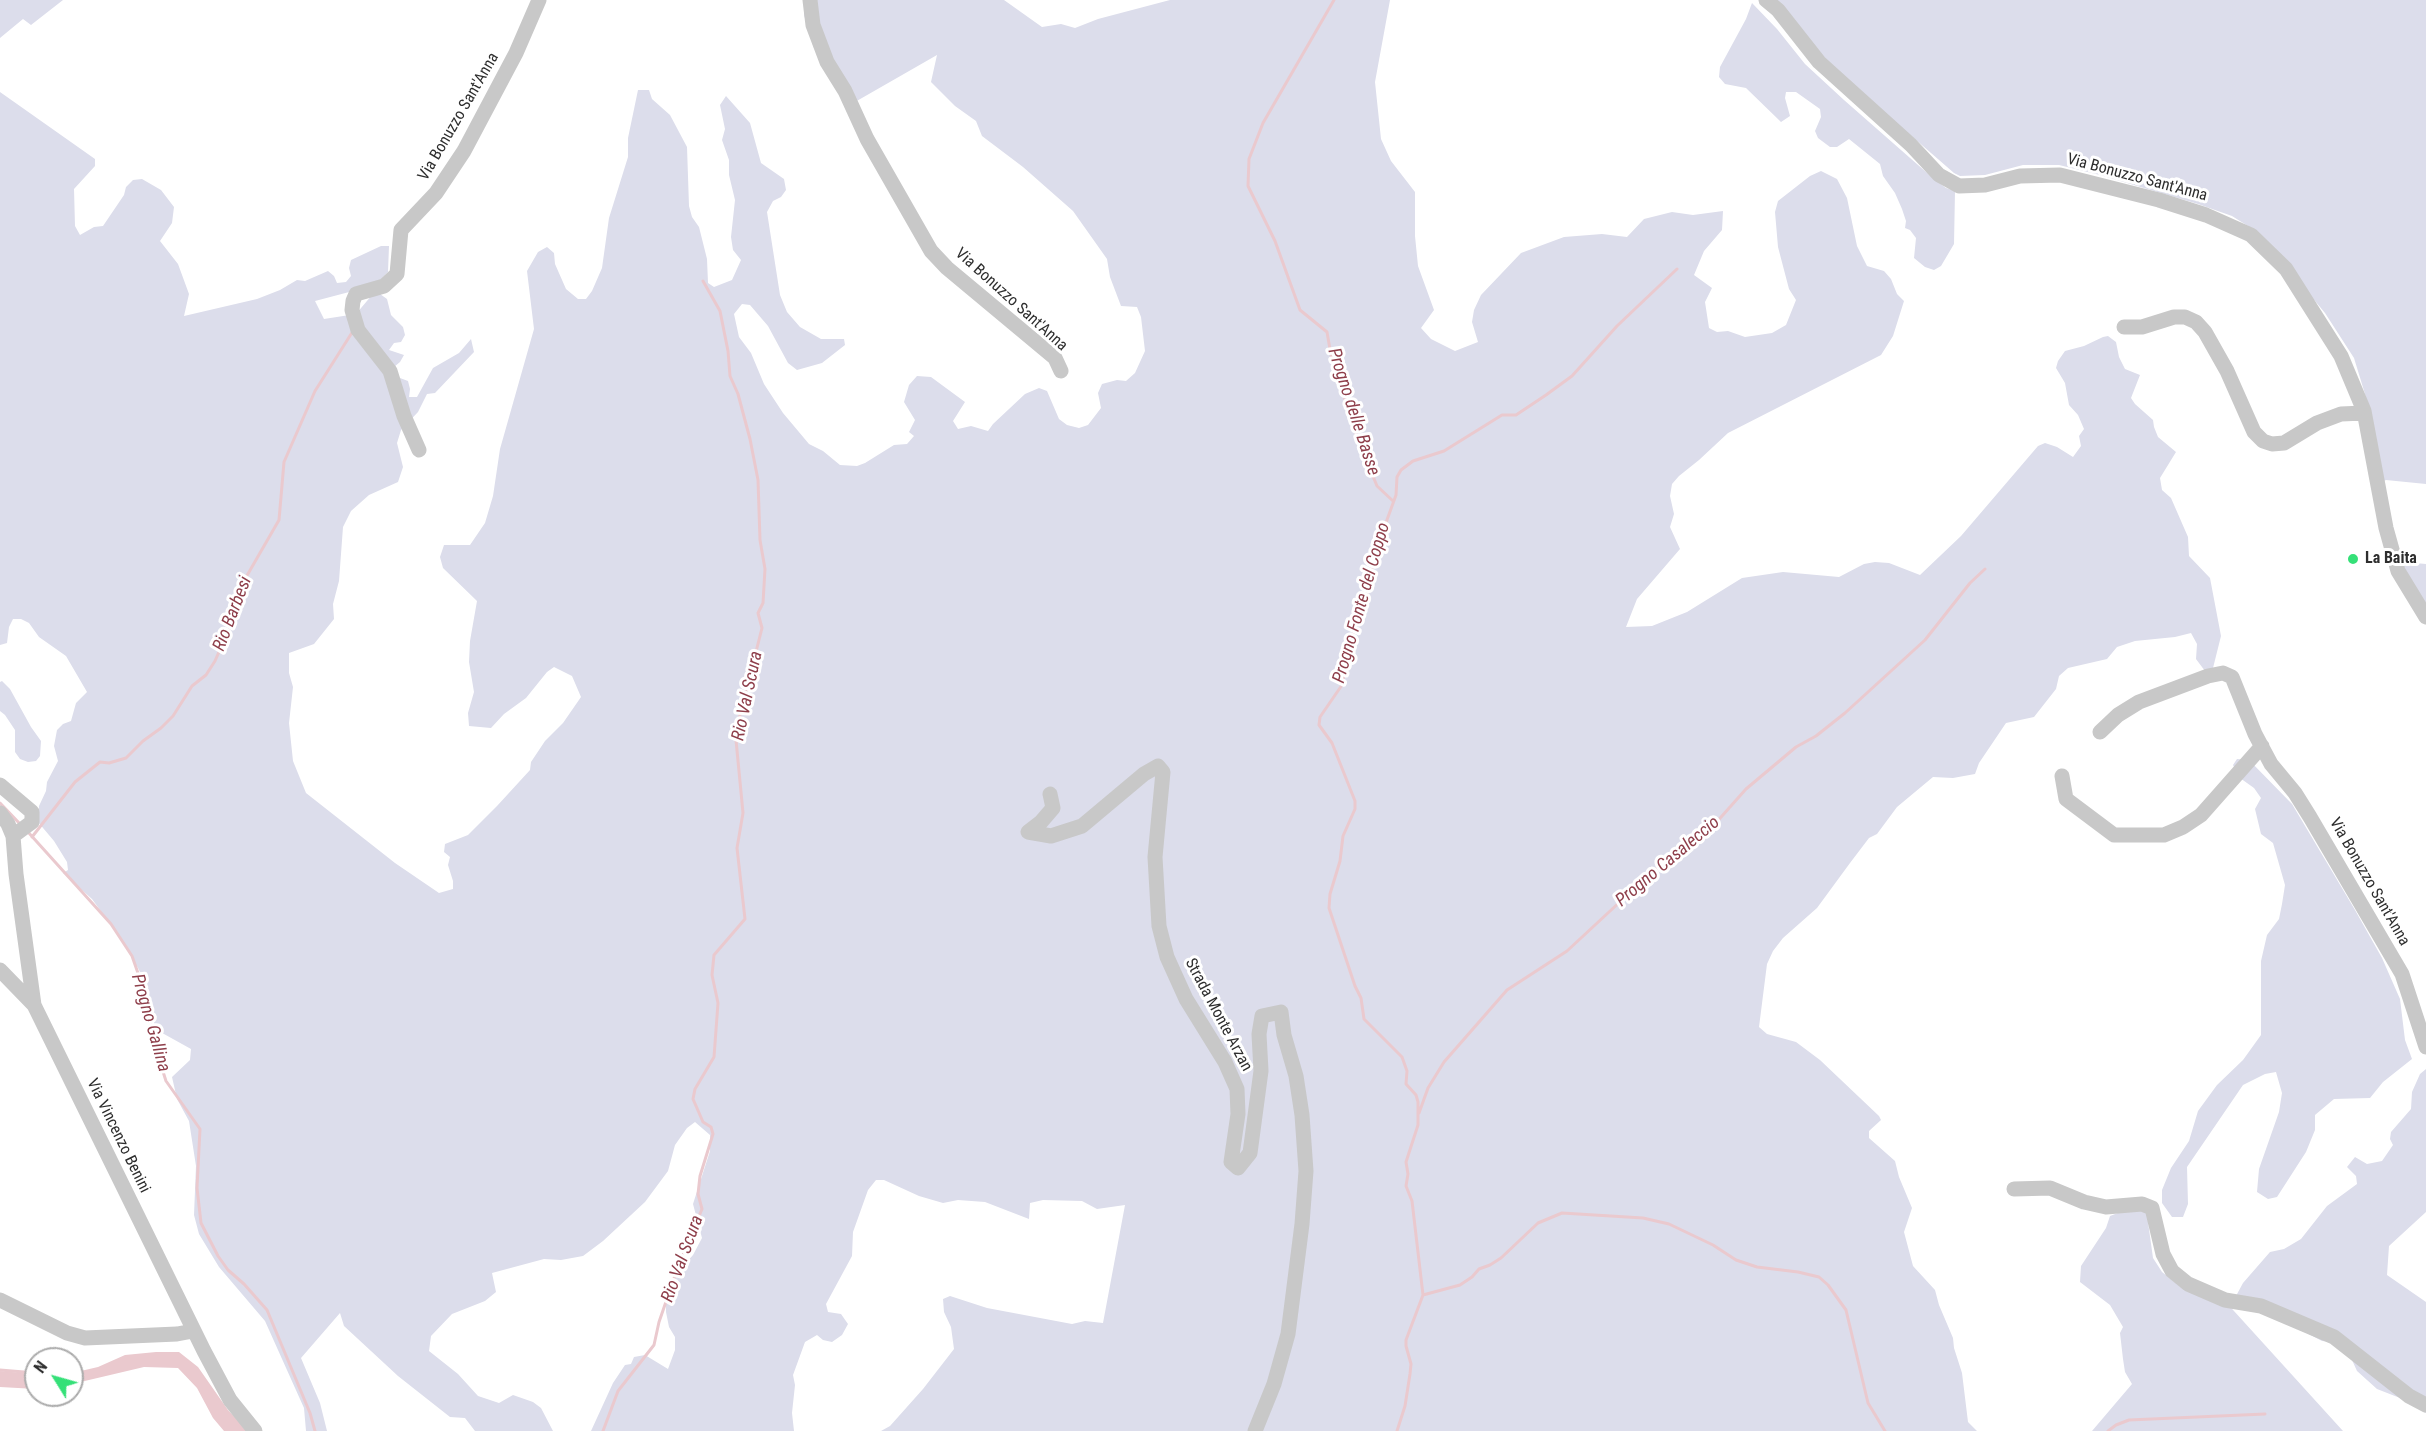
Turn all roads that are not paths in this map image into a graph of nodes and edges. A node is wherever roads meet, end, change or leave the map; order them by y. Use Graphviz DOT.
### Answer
graph roads {
  1 [pos="539,0"];
  2 [pos="810,0"];
  3 [pos="1766,0"];
  4 [pos="2124,327"];
  5 [pos="1061,371"];
  6 [pos="2364,413"];
  7 [pos="419,450"];
  8 [pos="2426,617"];
  9 [pos="2100,732"];
  10 [pos="2262,746"];
  11 [pos="2062,776"];
  12 [pos="0,785"];
  13 [pos="1050,794"];
  14 [pos="0,813"];
  15 [pos="15,834"];
  16 [pos="0,970"];
  17 [pos="34,1005"];
  18 [pos="2426,1047"];
  19 [pos="2014,1189"];
  20 [pos="0,1300"];
  21 [pos="193,1331"];
  22 [pos="2426,1405"];
  23 [pos="255,1431"];
  24 [pos="1256,1431"];
  1 -- 7 [label="street, Via Bonuzzo Sant'Anna"];
  2 -- 5 [label="street, Via Bonuzzo Sant'Anna"];
  3 -- 6 [label="street, Via Bonuzzo Sant'Anna"];
  4 -- 6 [label="street"];
  6 -- 8 [label="street, Via Bonuzzo Sant'Anna"];
  9 -- 10 [label="street, Via Bonuzzo Sant'Anna"];
  10 -- 11 [label="street"];
  10 -- 18 [label="street, Via Bonuzzo Sant'Anna"];
  12 -- 15 [label="street"];
  13 -- 24 [label="street, Strada Monte Arzan"];
  14 -- 15 [label="street, Via Vincenzo Benini"];
  15 -- 17 [label="street, Via Vincenzo Benini"];
  16 -- 17 [label="street"];
  17 -- 21 [label="street, Via Vincenzo Benini"];
  19 -- 22 [label="street"];
  20 -- 21 [label="street"];
  21 -- 23 [label="street, Via Vincenzo Benini"];
}
